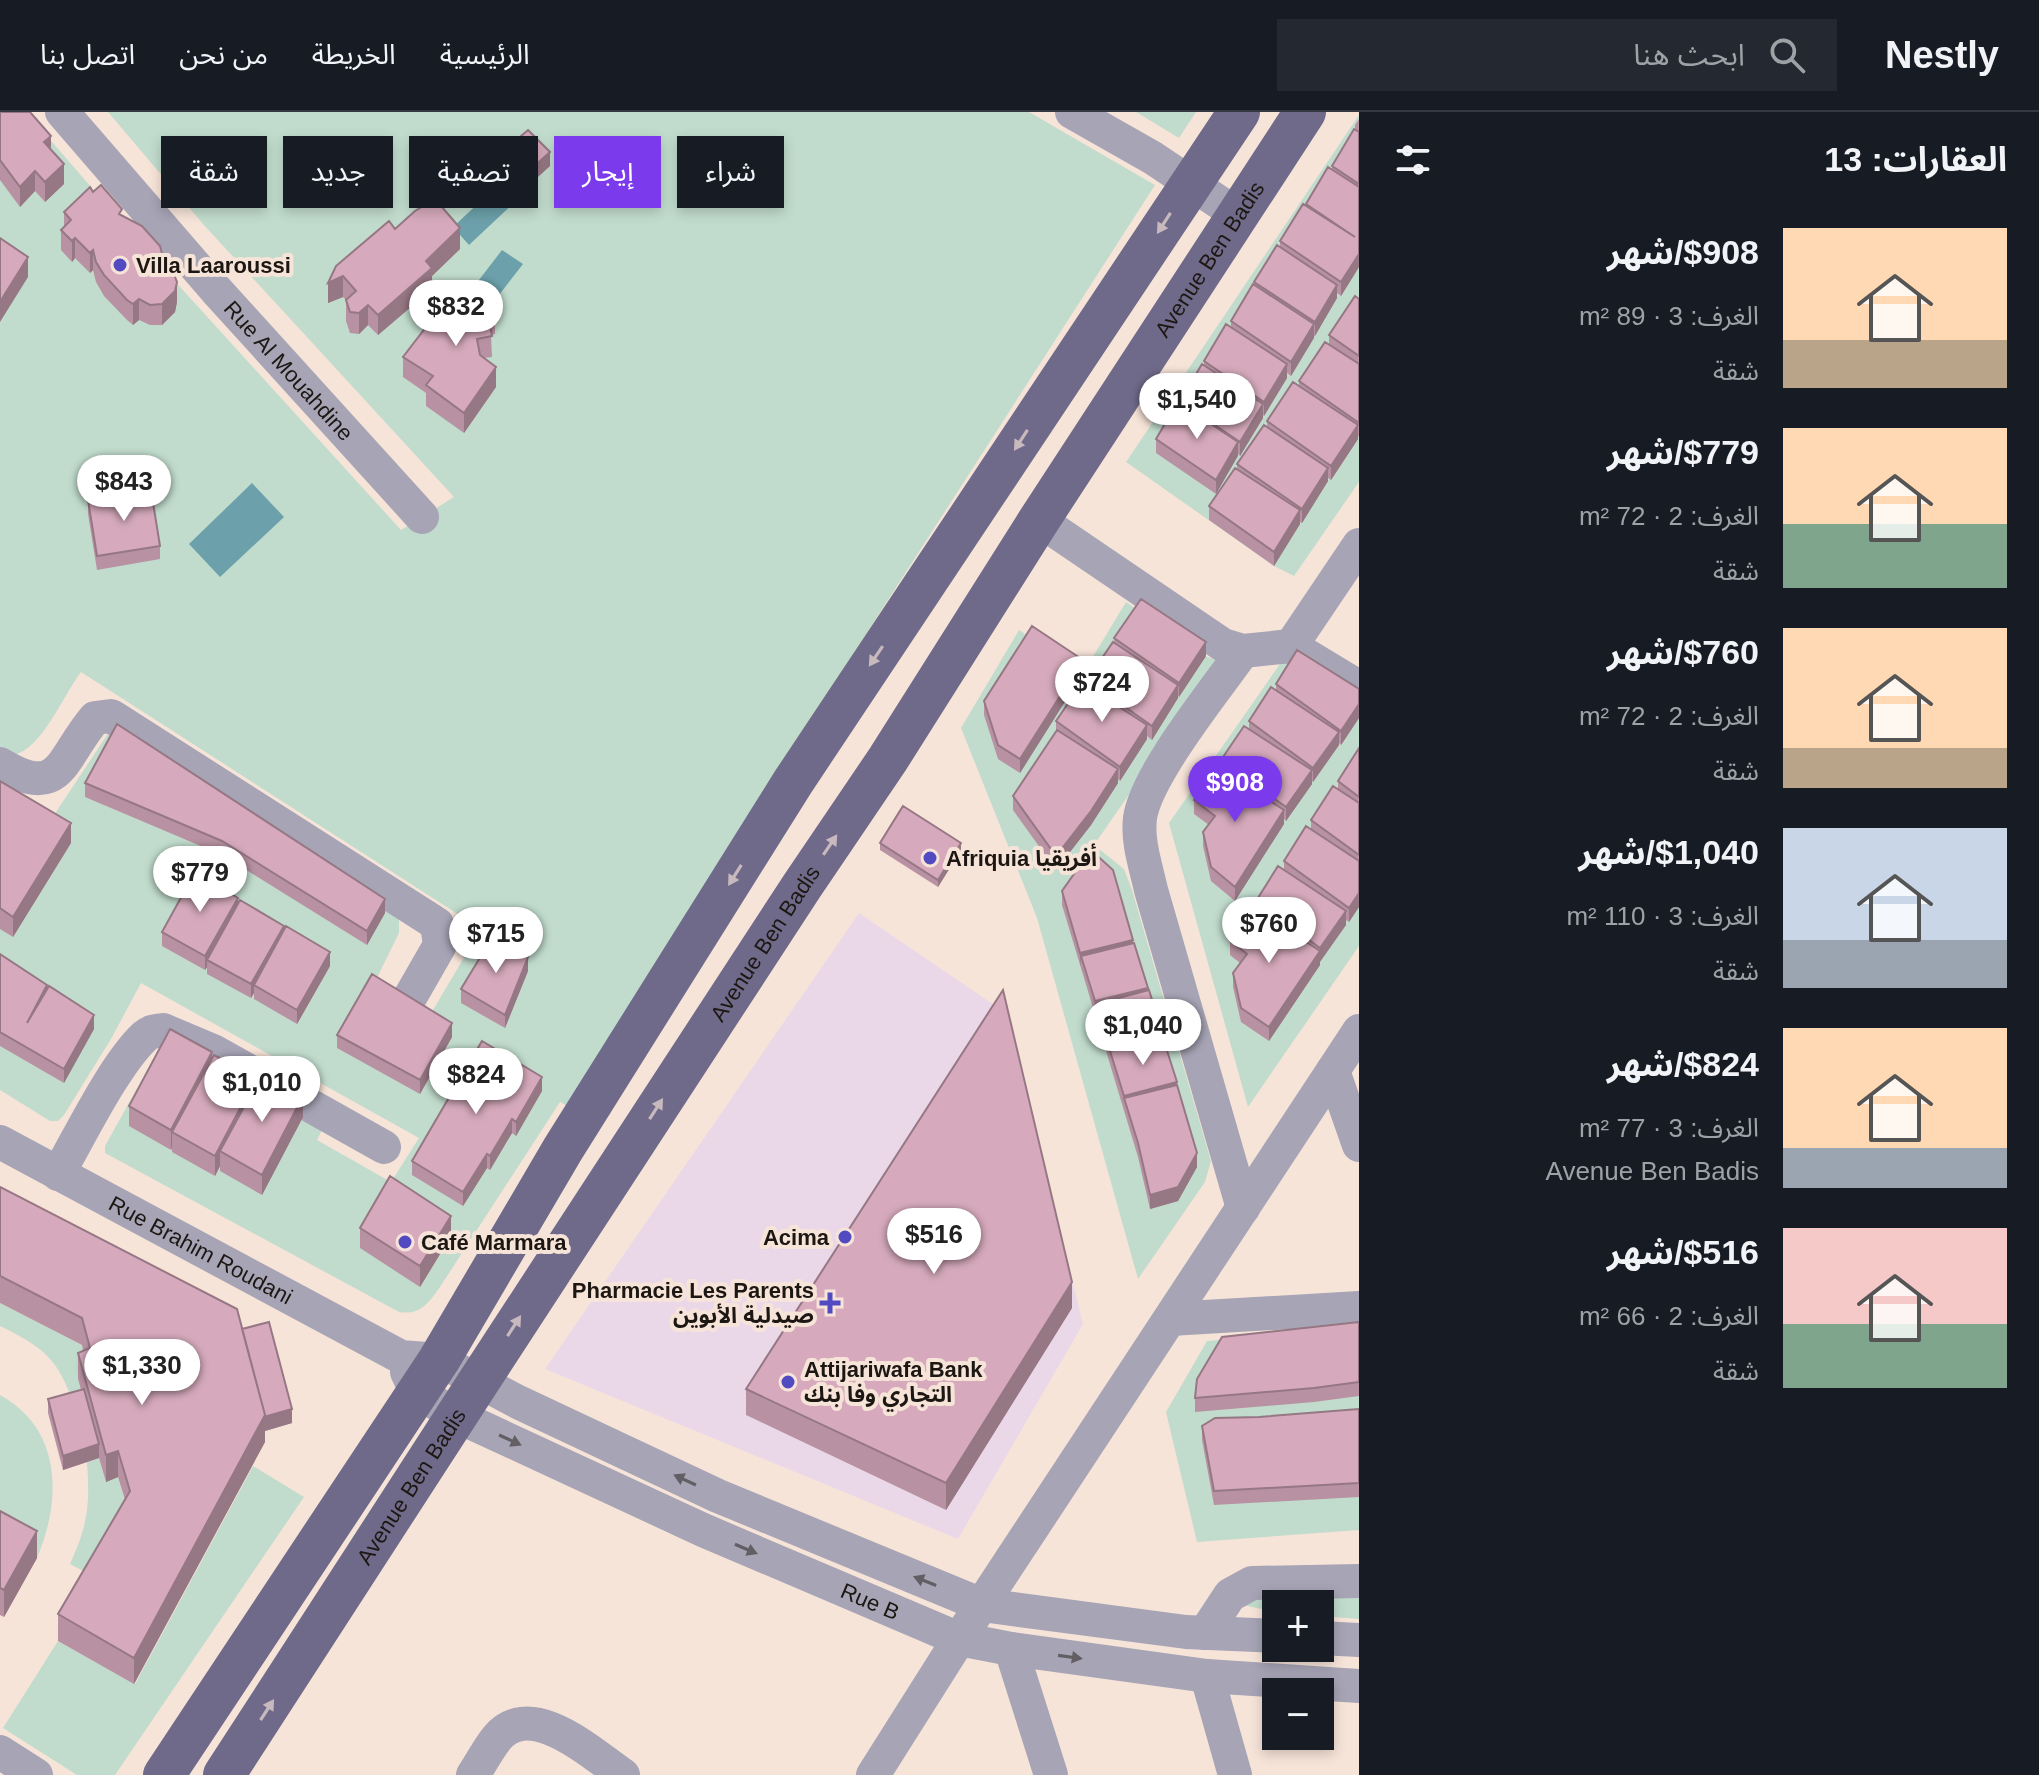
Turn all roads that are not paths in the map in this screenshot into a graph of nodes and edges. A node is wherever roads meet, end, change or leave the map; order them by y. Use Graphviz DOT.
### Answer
graph roads {
  1 [pos="62,112"];
  2 [pos="1072,112"];
  3 [pos="1239,112"];
  4 [pos="1305,112"];
  5 [pos="1191,183"];
  6 [pos="1238,215"];
  7 [pos="422,517"];
  8 [pos="1039,520"];
  9 [pos="1359,545"];
  10 [pos="1291,646"];
  11 [pos="1243,651"];
  12 [pos="1359,687"];
  13 [pos="0,764"];
  14 [pos="409,999"];
  15 [pos="1359,1031"];
  16 [pos="1333,1071"];
  17 [pos="0,1142"];
  18 [pos="1359,1145"];
  19 [pos="384,1147"];
  20 [pos="58,1174"];
  21 [pos="1243,1208"];
  22 [pos="1359,1308"];
  23 [pos="1170,1319"];
  24 [pos="418,1369"];
  25 [pos="479,1381"];
  26 [pos="457,1416"];
  27 [pos="1359,1581"];
  28 [pos="982,1605"];
  29 [pos="1205,1633"];
  30 [pos="1262,1635"];
  31 [pos="959,1639"];
  32 [pos="1334,1639"];
  33 [pos="1359,1640"];
  34 [pos="1011,1649"];
  35 [pos="1207,1676"];
  36 [pos="1359,1686"];
  37 [pos="0,1752"];
  38 [pos="36,1775"];
  39 [pos="164,1775"];
  40 [pos="224,1775"];
  41 [pos="473,1775"];
  42 [pos="623,1775"];
  43 [pos="873,1775"];
  44 [pos="1051,1775"];
  45 [pos="1235,1775"];
  1 -- 7 [label="street, Rue Al Mouahdine"];
  2 -- 5 [label="street"];
  3 -- 5 [label="main road"];
  4 -- 6 [label="main road, Avenue Ben Badis"];
  5 -- 6 [label="street"];
  5 -- 24 [label="main road, one-way"];
  6 -- 8 [label="main road, Avenue Ben Badis"];
  8 -- 11 [label="street"];
  25 -- 8 [label="main road, Avenue Ben Badis, one-way"];
  9 -- 10 [label="street"];
  10 -- 11 [label="street"];
  10 -- 12 [label="street"];
  11 -- 21 [label="street"];
  13 -- 14 [label="street"];
  15 -- 16 [label="street"];
  16 -- 18 [label="street"];
  16 -- 21 [label="street"];
  17 -- 20 [label="street, Rue Brahim Roudani"];
  19 -- 20 [label="street"];
  20 -- 24 [label="street, Rue Brahim Roudani"];
  21 -- 23 [label="street"];
  22 -- 23 [label="street"];
  23 -- 28 [label="street"];
  24 -- 25 [label="street, Rue B"];
  24 -- 26 [label="street, Rue B"];
  24 -- 39 [label="main road"];
  25 -- 26 [label="main road, Avenue Ben Badis"];
  28 -- 25 [label="street, Rue B, one-way"];
  26 -- 31 [label="street, Rue B, one-way"];
  40 -- 26 [label="main road, Avenue Ben Badis, one-way"];
  27 -- 29 [label="street"];
  28 -- 29 [label="street, Rue B"];
  28 -- 31 [label="street"];
  29 -- 30 [label="street, Rue B"];
  31 -- 34 [label="street, Rue B"];
  31 -- 43 [label="street"];
  32 -- 33 [label="street"];
  34 -- 35 [label="street, Rue B, one-way"];
  34 -- 44 [label="street"];
  35 -- 36 [label="street, Rue B"];
  35 -- 45 [label="street"];
  37 -- 38 [label="street"];
  41 -- 42 [label="street"];
}
